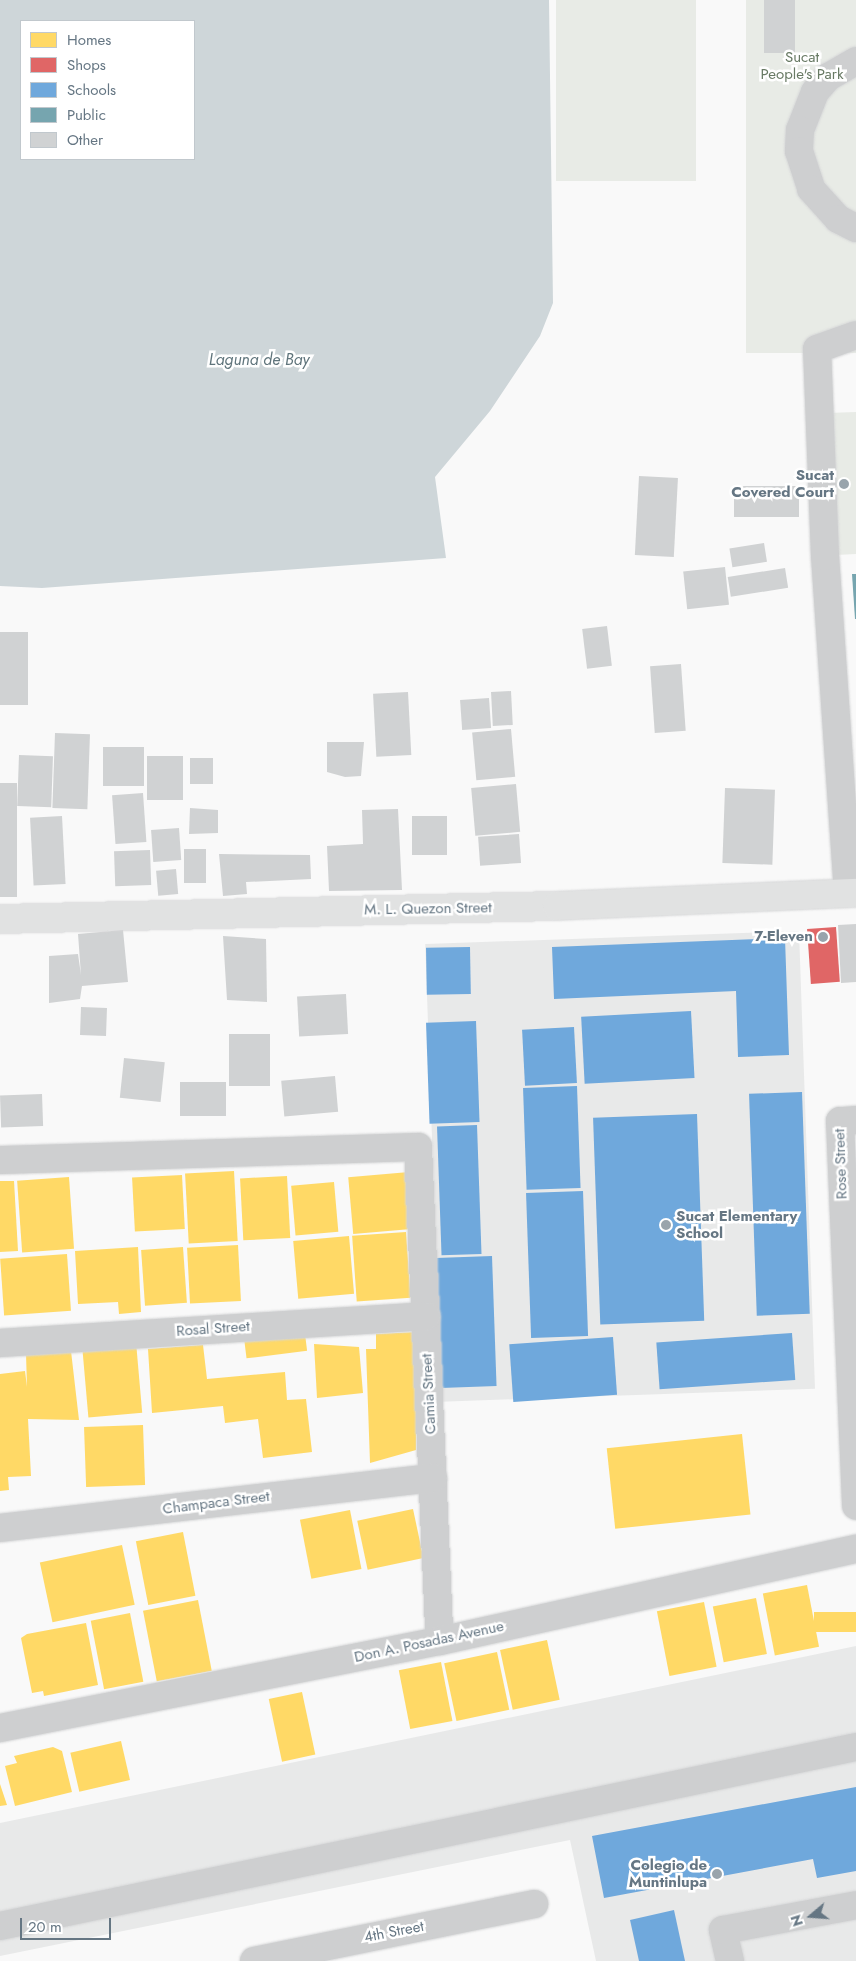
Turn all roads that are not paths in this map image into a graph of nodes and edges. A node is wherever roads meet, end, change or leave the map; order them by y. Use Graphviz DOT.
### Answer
graph roads {
  1 [pos="856,61"];
  2 [pos="856,228"];
  3 [pos="856,335"];
  4 [pos="852,893"];
  5 [pos="0,919"];
  6 [pos="848,1120"];
  7 [pos="0,1160"];
  8 [pos="426,1316"];
  9 [pos="851,1327"];
  10 [pos="0,1343"];
  11 [pos="433,1478"];
  12 [pos="856,1506"];
  13 [pos="0,1528"];
  14 [pos="856,1549"];
  15 [pos="440,1641"];
  16 [pos="0,1728"];
  17 [pos="856,1747"];
  18 [pos="534,1904"];
  19 [pos="856,1905"];
  20 [pos="0,1926"];
  21 [pos="289,1957"];
  22 [pos="254,1961"];
  23 [pos="730,1961"];
  1 -- 2 [label="street"];
  3 -- 4 [label="street"];
  4 -- 5 [label="main road, M. L. Quezon Street"];
  6 -- 9 [label="street, Rose Street"];
  7 -- 8 [label="street, Camia Street"];
  8 -- 10 [label="street, Rosal Street"];
  8 -- 11 [label="street, Camia Street"];
  9 -- 12 [label="street, Rose Street"];
  11 -- 13 [label="street, Champaca Street"];
  11 -- 15 [label="street, Camia Street"];
  14 -- 15 [label="street, Don A. Posadas Avenue"];
  15 -- 16 [label="street, Don A. Posadas Avenue"];
  17 -- 20 [label="street"];
  18 -- 21 [label="street, 4th Street"];
  19 -- 23 [label="street"];
  21 -- 22 [label="street, 4th Street"];
}
